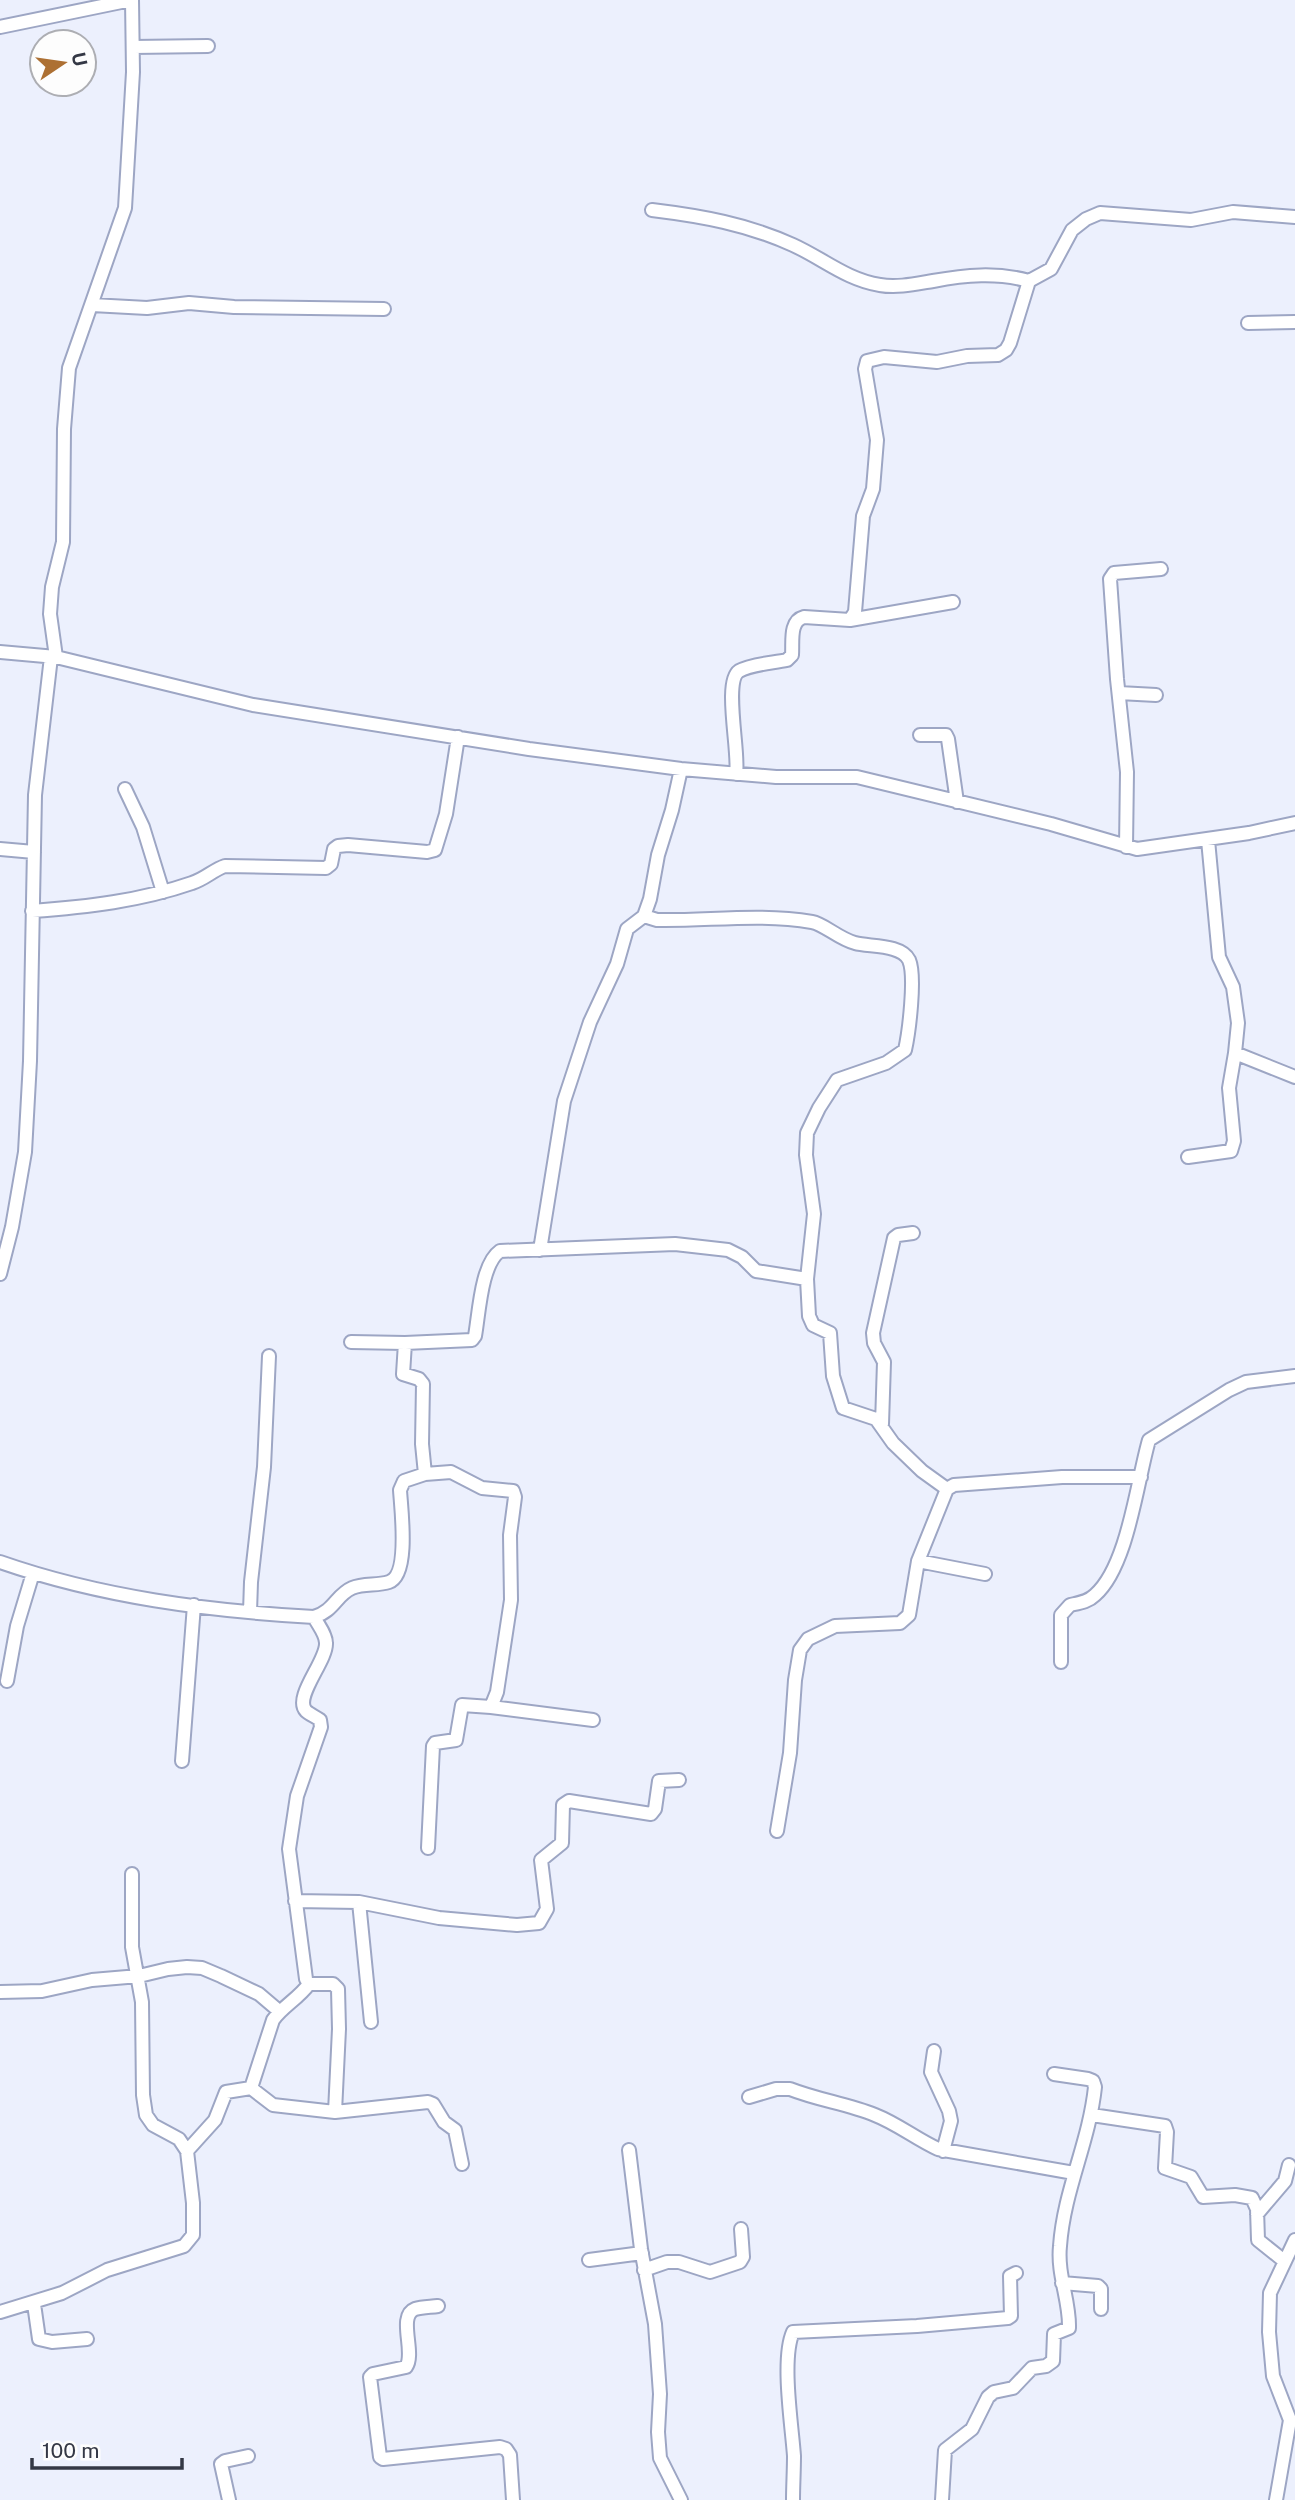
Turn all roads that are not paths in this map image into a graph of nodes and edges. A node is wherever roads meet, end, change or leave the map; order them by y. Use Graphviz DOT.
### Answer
graph roads {
  1 [pos="132,0"];
  2 [pos="0,27"];
  3 [pos="208,46"];
  4 [pos="133,47"];
  5 [pos="652,210"];
  6 [pos="1295,217"];
  7 [pos="1029,281"];
  8 [pos="92,305"];
  9 [pos="384,309"];
  10 [pos="1295,322"];
  11 [pos="1248,323"];
  12 [pos="1161,569"];
  13 [pos="953,602"];
  14 [pos="850,620"];
  15 [pos="0,653"];
  16 [pos="53,657"];
  17 [pos="1119,693"];
  18 [pos="1156,695"];
  19 [pos="920,735"];
  20 [pos="458,737"];
  21 [pos="681,769"];
  22 [pos="736,774"];
  23 [pos="125,789"];
  24 [pos="957,802"];
  25 [pos="1295,824"];
  26 [pos="1208,840"];
  27 [pos="1126,847"];
  28 [pos="0,849"];
  29 [pos="34,852"];
  30 [pos="163,892"];
  31 [pos="32,911"];
  32 [pos="643,916"];
  33 [pos="1236,1053"];
  34 [pos="1295,1077"];
  35 [pos="1188,1157"];
  36 [pos="913,1233"];
  37 [pos="540,1250"];
  38 [pos="0,1274"];
  39 [pos="807,1279"];
  40 [pos="351,1342"];
  41 [pos="405,1343"];
  42 [pos="269,1356"];
  43 [pos="1295,1376"];
  44 [pos="882,1424"];
  45 [pos="425,1474"];
  46 [pos="1140,1477"];
  47 [pos="947,1489"];
  48 [pos="918,1561"];
  49 [pos="0,1562"];
  50 [pos="33,1573"];
  51 [pos="985,1573"];
  52 [pos="194,1605"];
  53 [pos="250,1612"];
  54 [pos="314,1617"];
  55 [pos="1061,1662"];
  56 [pos="7,1681"];
  57 [pos="491,1707"];
  58 [pos="593,1720"];
  59 [pos="182,1761"];
  60 [pos="679,1780"];
  61 [pos="777,1831"];
  62 [pos="428,1848"];
  63 [pos="132,1874"];
  64 [pos="295,1900"];
  65 [pos="359,1902"];
  66 [pos="138,1976"];
  67 [pos="309,1984"];
  68 [pos="0,1993"];
  69 [pos="279,2011"];
  70 [pos="372,2022"];
  71 [pos="934,2051"];
  72 [pos="1054,2074"];
  73 [pos="251,2088"];
  74 [pos="749,2097"];
  75 [pos="335,2112"];
  76 [pos="1092,2115"];
  77 [pos="629,2150"];
  78 [pos="187,2151"];
  79 [pos="943,2151"];
  80 [pos="462,2164"];
  81 [pos="1289,2165"];
  82 [pos="1074,2173"];
  83 [pos="1257,2214"];
  84 [pos="741,2230"];
  85 [pos="1295,2240"];
  86 [pos="642,2253"];
  87 [pos="589,2260"];
  88 [pos="1283,2260"];
  89 [pos="644,2270"];
  90 [pos="1016,2273"];
  91 [pos="1062,2283"];
  92 [pos="34,2304"];
  93 [pos="438,2306"];
  94 [pos="1101,2309"];
  95 [pos="0,2312"];
  96 [pos="87,2339"];
  97 [pos="1292,2420"];
  98 [pos="248,2456"];
  99 [pos="229,2500"];
  100 [pos="513,2500"];
  101 [pos="681,2500"];
  102 [pos="793,2500"];
  103 [pos="942,2500"];
  104 [pos="1276,2500"];
  1 -- 2 [label="street"];
  1 -- 4 [label="street"];
  3 -- 4 [label="street"];
  4 -- 8 [label="street"];
  5 -- 7 [label="street"];
  6 -- 7 [label="street"];
  7 -- 14 [label="street"];
  8 -- 9 [label="street"];
  8 -- 16 [label="street"];
  10 -- 11 [label="street"];
  12 -- 17 [label="street"];
  13 -- 14 [label="street"];
  14 -- 22 [label="street"];
  15 -- 16 [label="street"];
  16 -- 20 [label="street"];
  16 -- 29 [label="street"];
  17 -- 18 [label="street"];
  17 -- 27 [label="street"];
  19 -- 24 [label="street"];
  20 -- 21 [label="street"];
  20 -- 30 [label="street"];
  21 -- 22 [label="street"];
  21 -- 32 [label="street"];
  22 -- 24 [label="street"];
  23 -- 30 [label="street"];
  24 -- 27 [label="street"];
  25 -- 26 [label="street"];
  26 -- 27 [label="street"];
  26 -- 33 [label="street"];
  28 -- 29 [label="street"];
  29 -- 31 [label="street"];
  30 -- 31 [label="street"];
  31 -- 38 [label="street"];
  32 -- 37 [label="street"];
  32 -- 39 [label="street"];
  33 -- 34 [label="street"];
  33 -- 35 [label="street"];
  36 -- 44 [label="street"];
  37 -- 39 [label="street"];
  37 -- 41 [label="street"];
  39 -- 44 [label="street"];
  40 -- 41 [label="street"];
  41 -- 45 [label="street"];
  42 -- 53 [label="street"];
  43 -- 46 [label="street"];
  44 -- 47 [label="street"];
  45 -- 54 [label="street"];
  45 -- 57 [label="street"];
  46 -- 47 [label="street"];
  46 -- 55 [label="street"];
  47 -- 48 [label="street"];
  48 -- 51 [label="street"];
  48 -- 61 [label="street"];
  49 -- 50 [label="street"];
  50 -- 52 [label="street"];
  50 -- 56 [label="street"];
  52 -- 53 [label="street"];
  52 -- 59 [label="street"];
  53 -- 54 [label="street"];
  54 -- 64 [label="street"];
  57 -- 58 [label="street"];
  57 -- 62 [label="street"];
  60 -- 65 [label="street"];
  63 -- 66 [label="street"];
  64 -- 65 [label="street"];
  64 -- 67 [label="street"];
  65 -- 70 [label="street"];
  66 -- 68 [label="street"];
  66 -- 69 [label="street"];
  66 -- 78 [label="street"];
  67 -- 69 [label="street"];
  67 -- 75 [label="street"];
  69 -- 73 [label="street"];
  71 -- 79 [label="street"];
  72 -- 76 [label="street"];
  73 -- 75 [label="street"];
  73 -- 78 [label="street"];
  74 -- 79 [label="street"];
  75 -- 80 [label="street"];
  76 -- 82 [label="street"];
  76 -- 83 [label="street"];
  77 -- 86 [label="street"];
  78 -- 92 [label="street"];
  79 -- 82 [label="street"];
  81 -- 83 [label="street"];
  82 -- 91 [label="street"];
  83 -- 88 [label="street"];
  84 -- 89 [label="street"];
  85 -- 88 [label="street"];
  86 -- 87 [label="street"];
  86 -- 89 [label="street"];
  88 -- 97 [label="street"];
  89 -- 101 [label="street"];
  90 -- 102 [label="street"];
  91 -- 94 [label="street"];
  91 -- 103 [label="street"];
  92 -- 95 [label="street"];
  92 -- 96 [label="street"];
  93 -- 100 [label="street"];
  97 -- 104 [label="street"];
  98 -- 99 [label="street"];
}
